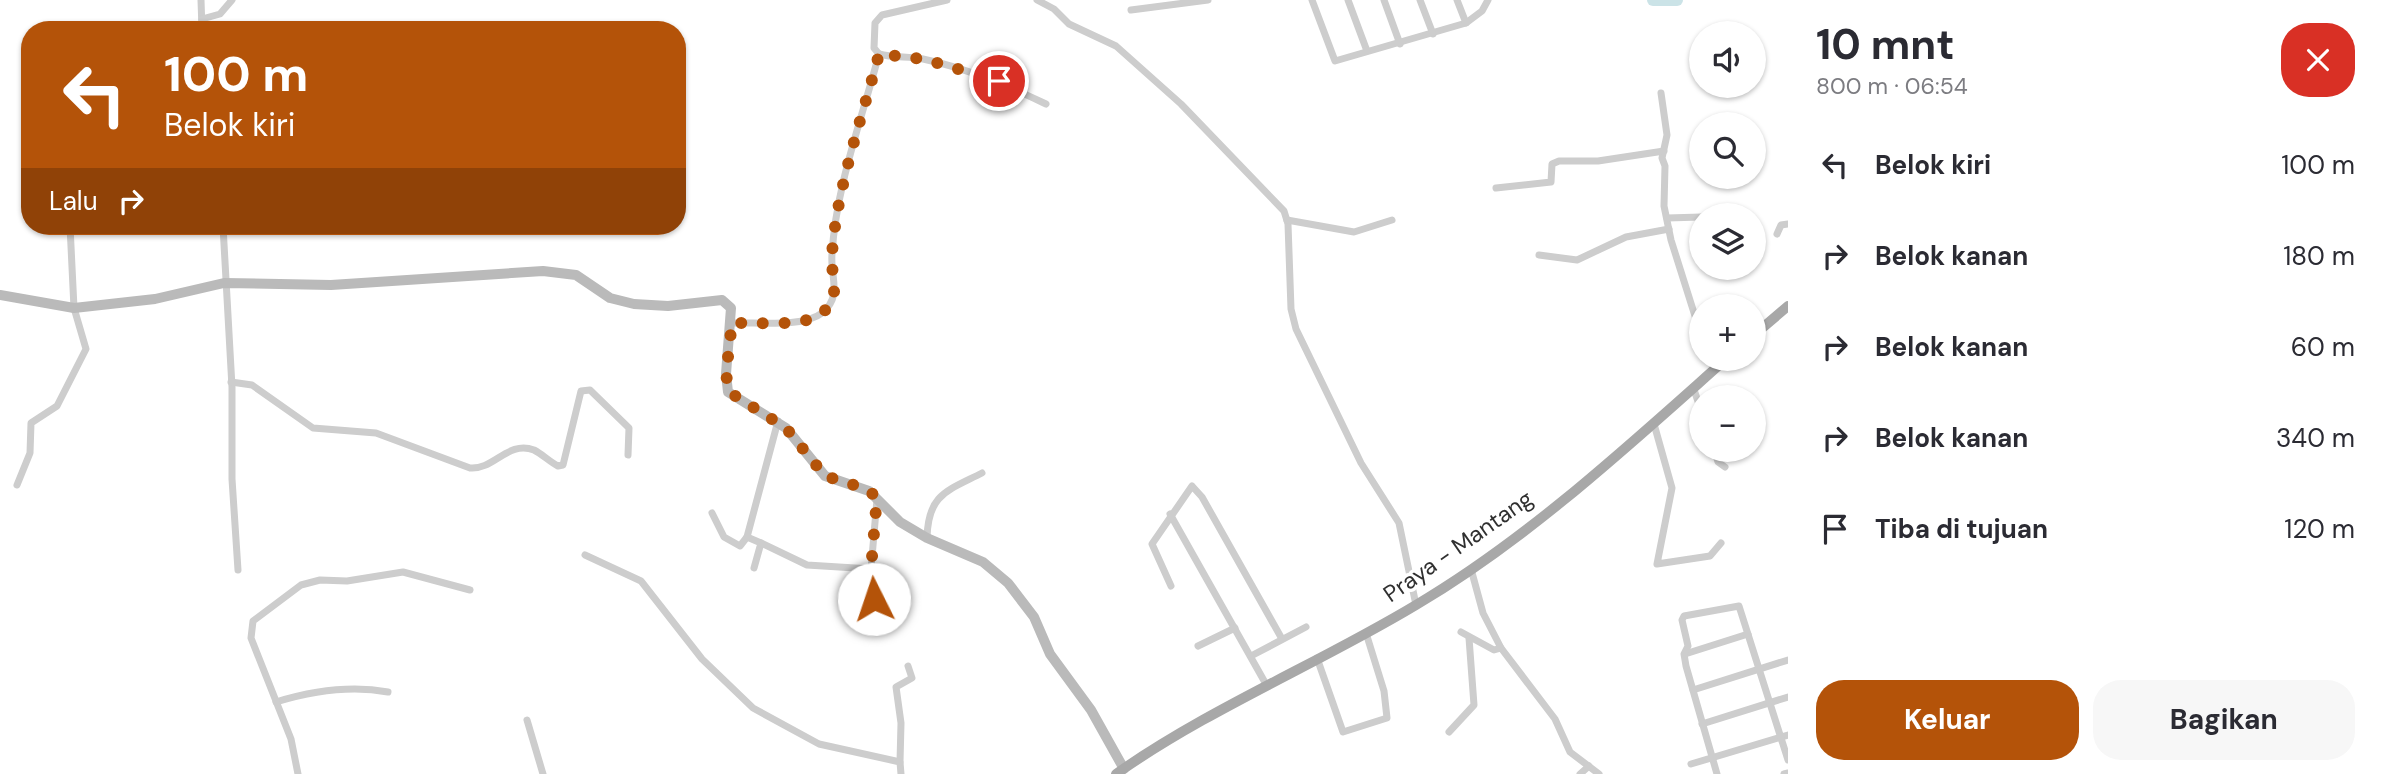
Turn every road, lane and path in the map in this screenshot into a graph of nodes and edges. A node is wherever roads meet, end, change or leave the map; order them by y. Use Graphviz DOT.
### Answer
graph roads {
  1 [pos="201,0"];
  2 [pos="232,0"];
  3 [pos="947,0"];
  4 [pos="1037,0"];
  5 [pos="1208,0"];
  6 [pos="1312,0"];
  7 [pos="1348,0"];
  8 [pos="1384,0"];
  9 [pos="1420,0"];
  10 [pos="1457,0"];
  11 [pos="1488,0"];
  12 [pos="1183,1"];
  13 [pos="1146,3"];
  14 [pos="1130,10"];
  15 [pos="202,19"];
  16 [pos="1466,23"];
  17 [pos="1433,34"];
  18 [pos="1400,44"];
  19 [pos="1367,51"];
  20 [pos="879,54"];
  21 [pos="1661,93"];
  22 [pos="1046,104"];
  23 [pos="1664,151"];
  24 [pos="1496,188"];
  25 [pos="1689,217"];
  26 [pos="1667,218"];
  27 [pos="1287,220"];
  28 [pos="1392,220"];
  29 [pos="1788,224"];
  30 [pos="1669,229"];
  31 [pos="1777,234"];
  32 [pos="70,235"];
  33 [pos="223,235"];
  34 [pos="1539,255"];
  35 [pos="224,283"];
  36 [pos="0,295"];
  37 [pos="1689,295"];
  38 [pos="1788,306"];
  39 [pos="74,308"];
  40 [pos="732,323"];
  41 [pos="1766,325"];
  42 [pos="1709,371"];
  43 [pos="231,382"];
  44 [pos="1695,385"];
  45 [pos="1689,391"];
  46 [pos="778,421"];
  47 [pos="1654,424"];
  48 [pos="628,455"];
  49 [pos="1719,462"];
  50 [pos="1725,467"];
  51 [pos="982,473"];
  52 [pos="18,485"];
  53 [pos="877,497"];
  54 [pos="712,513"];
  55 [pos="1170,514"];
  56 [pos="747,537"];
  57 [pos="927,538"];
  58 [pos="761,543"];
  59 [pos="1721,543"];
  60 [pos="585,555"];
  61 [pos="754,568"];
  62 [pos="871,569"];
  63 [pos="1471,569"];
  64 [pos="238,570"];
  65 [pos="872,581"];
  66 [pos="1171,586"];
  67 [pos="902,587"];
  68 [pos="470,590"];
  69 [pos="874,599"];
  70 [pos="1416,605"];
  71 [pos="1306,627"];
  72 [pos="1235,628"];
  73 [pos="1461,632"];
  74 [pos="1366,633"];
  75 [pos="1748,634"];
  76 [pos="1469,638"];
  77 [pos="1282,639"];
  78 [pos="1198,646"];
  79 [pos="1500,648"];
  80 [pos="1685,654"];
  81 [pos="1251,656"];
  82 [pos="1317,657"];
  83 [pos="1788,660"];
  84 [pos="908,666"];
  85 [pos="1759,668"];
  86 [pos="1268,686"];
  87 [pos="1693,690"];
  88 [pos="388,692"];
  89 [pos="1788,696"];
  90 [pos="276,702"];
  91 [pos="1770,702"];
  92 [pos="527,720"];
  93 [pos="1702,724"];
  94 [pos="1449,732"];
  95 [pos="1784,736"];
  96 [pos="1713,758"];
  97 [pos="1788,760"];
  98 [pos="900,762"];
  99 [pos="1691,764"];
  100 [pos="1589,766"];
  101 [pos="1120,771"];
  102 [pos="298,774"];
  103 [pos="543,774"];
  104 [pos="901,774"];
  105 [pos="1580,774"];
  106 [pos="1599,774"];
  107 [pos="1717,774"];
  1 -- 15 [label="street"];
  2 -- 15 [label="street"];
  3 -- 20 [label="street"];
  4 -- 27 [label="street"];
  5 -- 12 [label="street"];
  6 -- 19 [label="street"];
  7 -- 19 [label="street"];
  8 -- 18 [label="street"];
  9 -- 17 [label="street"];
  10 -- 16 [label="street"];
  11 -- 16 [label="street"];
  12 -- 13 [label="street"];
  13 -- 14 [label="street"];
  16 -- 17 [label="street"];
  17 -- 18 [label="street"];
  18 -- 19 [label="street"];
  20 -- 22 [label="street"];
  20 -- 40 [label="street"];
  21 -- 23 [label="street"];
  23 -- 24 [label="street"];
  23 -- 26 [label="street"];
  25 -- 26 [label="street"];
  26 -- 30 [label="street"];
  27 -- 28 [label="street"];
  27 -- 70 [label="street"];
  29 -- 31 [label="street"];
  30 -- 34 [label="street"];
  30 -- 37 [label="street"];
  32 -- 39 [label="street"];
  33 -- 35 [label="street"];
  35 -- 39 [label="street"];
  35 -- 40 [label="street"];
  35 -- 43 [label="street"];
  36 -- 39 [label="street"];
  38 -- 41 [label="main road"];
  39 -- 52 [label="street"];
  40 -- 46 [label="street"];
  42 -- 44 [label="main road, Praya - Mantang"];
  43 -- 48 [label="street"];
  43 -- 64 [label="street"];
  45 -- 47 [label="main road, Praya - Mantang"];
  46 -- 53 [label="street"];
  46 -- 56 [label="street"];
  47 -- 59 [label="street"];
  47 -- 63 [label="main road, Praya - Mantang"];
  49 -- 50 [label="street"];
  51 -- 57 [label="street"];
  53 -- 57 [label="street"];
  53 -- 62 [label="street"];
  54 -- 56 [label="street"];
  55 -- 66 [label="street"];
  55 -- 72 [label="street"];
  55 -- 77 [label="street"];
  56 -- 58 [label="street"];
  57 -- 101 [label="street"];
  58 -- 61 [label="street"];
  58 -- 62 [label="street"];
  60 -- 98 [label="street"];
  62 -- 65 [label="street"];
  63 -- 70 [label="main road, Praya - Mantang"];
  63 -- 79 [label="street"];
  65 -- 67 [label="street"];
  65 -- 69 [label="street"];
  68 -- 90 [label="street"];
  70 -- 74 [label="main road, Praya - Mantang"];
  71 -- 77 [label="street"];
  72 -- 78 [label="street"];
  72 -- 81 [label="street"];
  73 -- 76 [label="street"];
  74 -- 82 [label="main road, Praya - Mantang"];
  74 -- 82 [label="street"];
  75 -- 80 [label="street"];
  75 -- 80 [label="street"];
  75 -- 85 [label="street"];
  76 -- 79 [label="street"];
  76 -- 94 [label="street"];
  77 -- 81 [label="street"];
  79 -- 100 [label="street"];
  80 -- 87 [label="street"];
  81 -- 86 [label="street"];
  82 -- 86 [label="main road, Praya - Mantang"];
  83 -- 85 [label="street"];
  84 -- 98 [label="street"];
  85 -- 87 [label="street"];
  85 -- 91 [label="street"];
  86 -- 101 [label="main road, Praya - Mantang"];
  87 -- 93 [label="street"];
  88 -- 90 [label="street"];
  89 -- 91 [label="street"];
  90 -- 102 [label="street"];
  91 -- 93 [label="street"];
  91 -- 95 [label="street"];
  92 -- 103 [label="street"];
  93 -- 96 [label="street"];
  95 -- 96 [label="street"];
  95 -- 97 [label="street"];
  96 -- 99 [label="street"];
  96 -- 107 [label="street"];
  98 -- 104 [label="street"];
  100 -- 105 [label="street"];
  100 -- 106 [label="street"];
}
